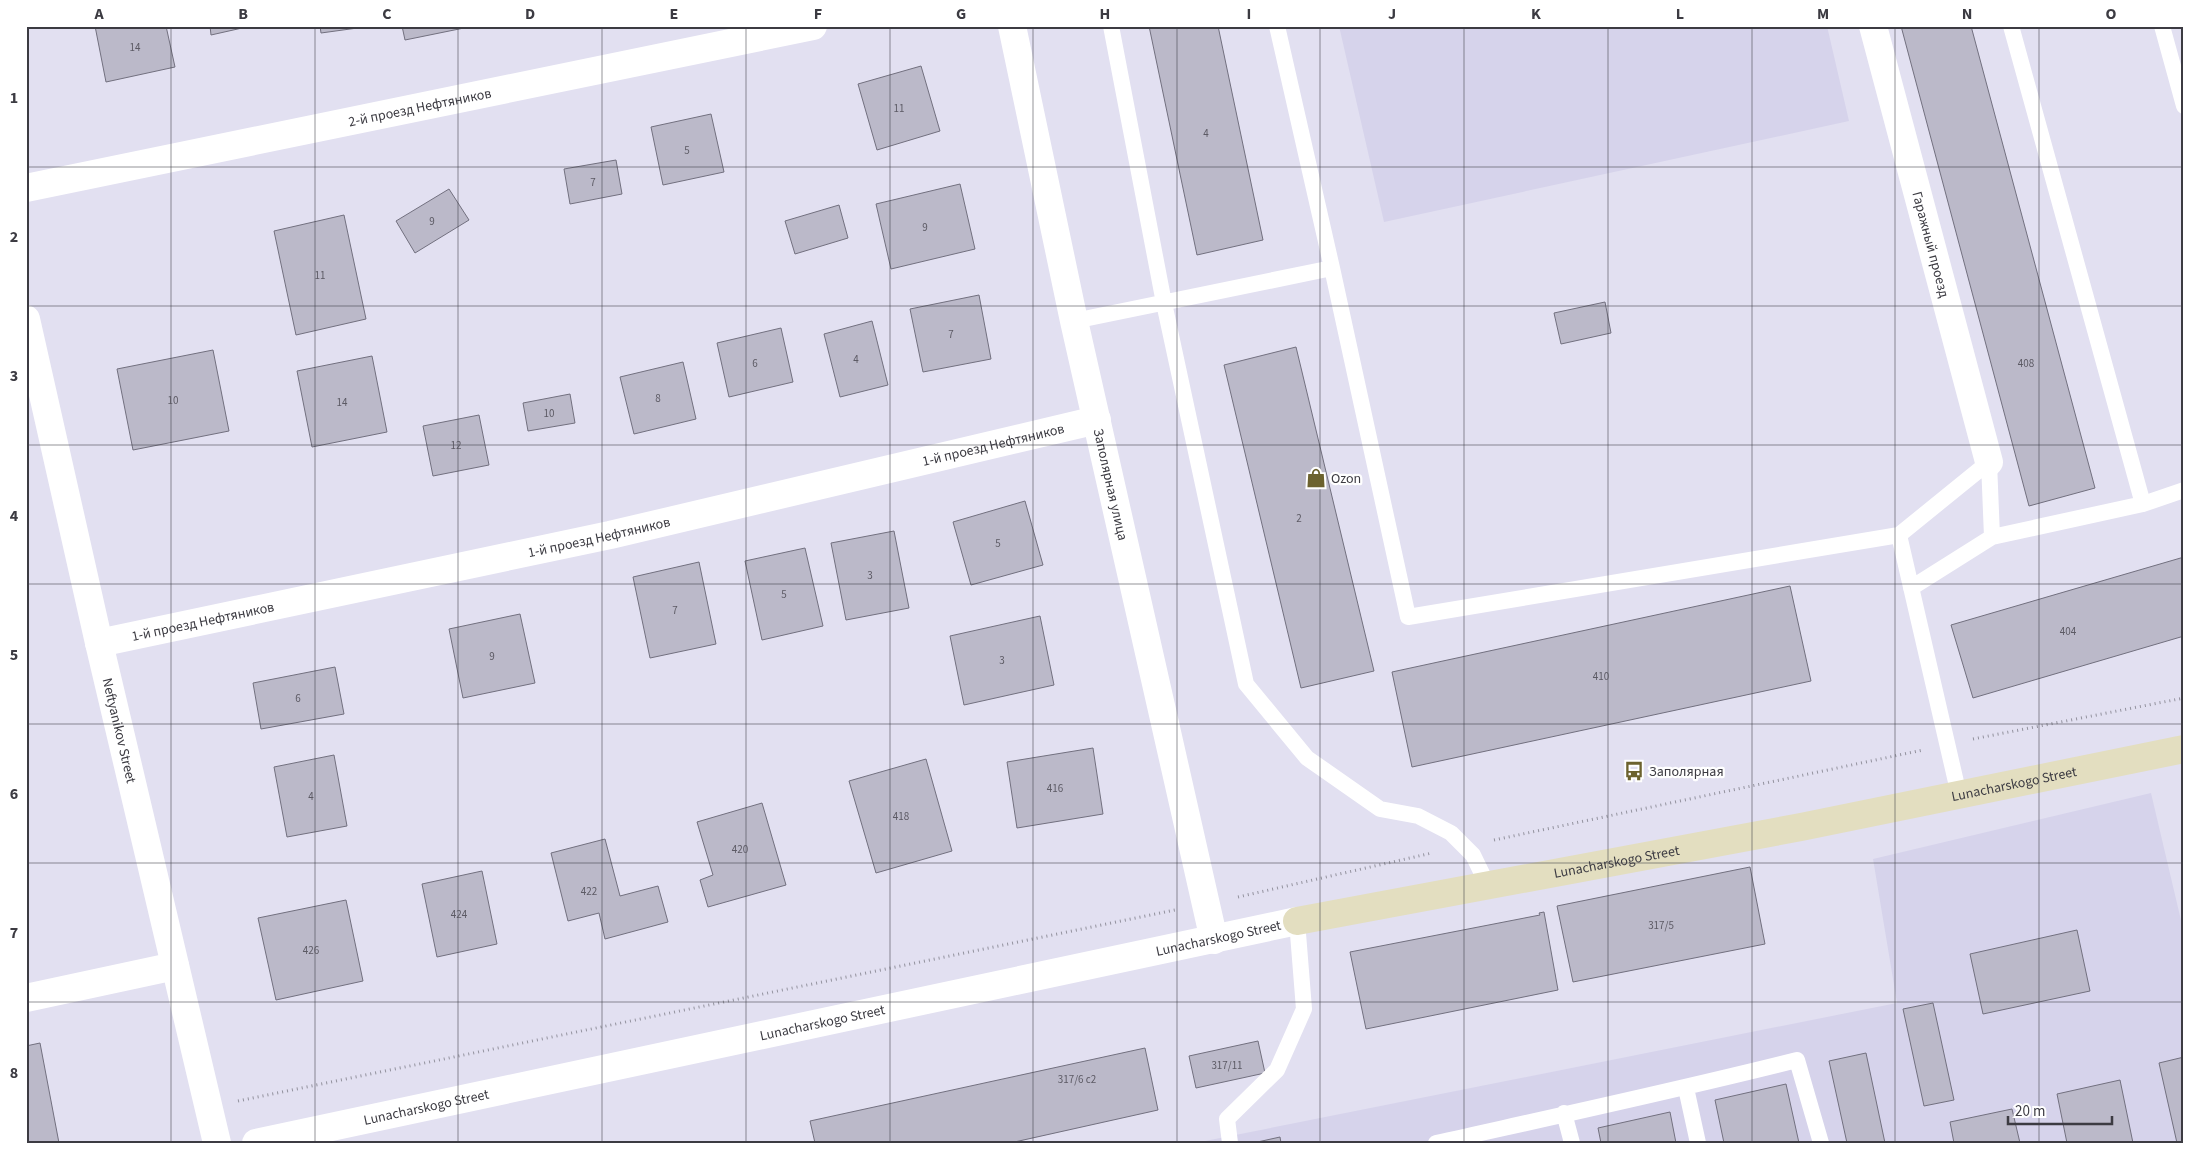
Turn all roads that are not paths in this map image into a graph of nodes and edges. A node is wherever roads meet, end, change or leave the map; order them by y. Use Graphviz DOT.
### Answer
graph roads {
  1 [pos="813,26"];
  2 [pos="1012,26"];
  3 [pos="1111,26"];
  4 [pos="1277,26"];
  5 [pos="1873,26"];
  6 [pos="2011,26"];
  7 [pos="2162,26"];
  8 [pos="2184,106"];
  9 [pos="26,188"];
  10 [pos="1332,268"];
  11 [pos="1164,303"];
  12 [pos="26,319"];
  13 [pos="1074,322"];
  14 [pos="1097,420"];
  15 [pos="1989,462"];
  16 [pos="2184,490"];
  17 [pos="2143,504"];
  18 [pos="1900,535"];
  19 [pos="1992,537"];
  20 [pos="1912,588"];
  21 [pos="99,643"];
  22 [pos="2184,749"];
  23 [pos="1959,795"];
  24 [pos="1488,886"];
  25 [pos="1298,921"];
  26 [pos="1214,940"];
  27 [pos="174,966"];
  28 [pos="26,998"];
  29 [pos="1686,1088"];
  30 [pos="1564,1113"];
  31 [pos="216,1143"];
  32 [pos="256,1143"];
  33 [pos="1230,1143"];
  34 [pos="1437,1143"];
  35 [pos="1572,1143"];
  36 [pos="1698,1143"];
  37 [pos="1821,1143"];
  1 -- 9 [label="street, 2-й проезд Нефтяников"];
  2 -- 13 [label="street, Заполярная улица"];
  3 -- 11 [label="lane"];
  4 -- 10 [label="lane"];
  5 -- 15 [label="street, Гаражный проезд"];
  6 -- 17 [label="lane"];
  7 -- 8 [label="lane"];
  10 -- 11 [label="lane"];
  10 -- 18 [label="lane"];
  11 -- 13 [label="lane"];
  11 -- 24 [label="lane"];
  12 -- 21 [label="street, Neftyanikov Street"];
  13 -- 14 [label="street, Заполярная улица"];
  14 -- 21 [label="street, 1-й проезд Нефтяников"];
  14 -- 26 [label="street, Заполярная улица"];
  15 -- 18 [label="lane"];
  15 -- 19 [label="lane"];
  16 -- 17 [label="lane"];
  17 -- 19 [label="lane"];
  18 -- 20 [label="lane"];
  19 -- 20 [label="lane"];
  20 -- 23 [label="lane"];
  21 -- 27 [label="street, Neftyanikov Street"];
  22 -- 23 [label="main road, Lunacharskogo Street"];
  23 -- 24 [label="main road, Lunacharskogo Street"];
  24 -- 25 [label="main road, Lunacharskogo Street"];
  25 -- 26 [label="street, Lunacharskogo Street"];
  25 -- 33 [label="lane"];
  26 -- 32 [label="street, Lunacharskogo Street"];
  27 -- 28 [label="street"];
  27 -- 31 [label="street, Neftyanikov Street"];
  29 -- 30 [label="lane"];
  29 -- 36 [label="lane"];
  29 -- 37 [label="lane"];
  30 -- 34 [label="lane"];
  30 -- 35 [label="lane"];
}
